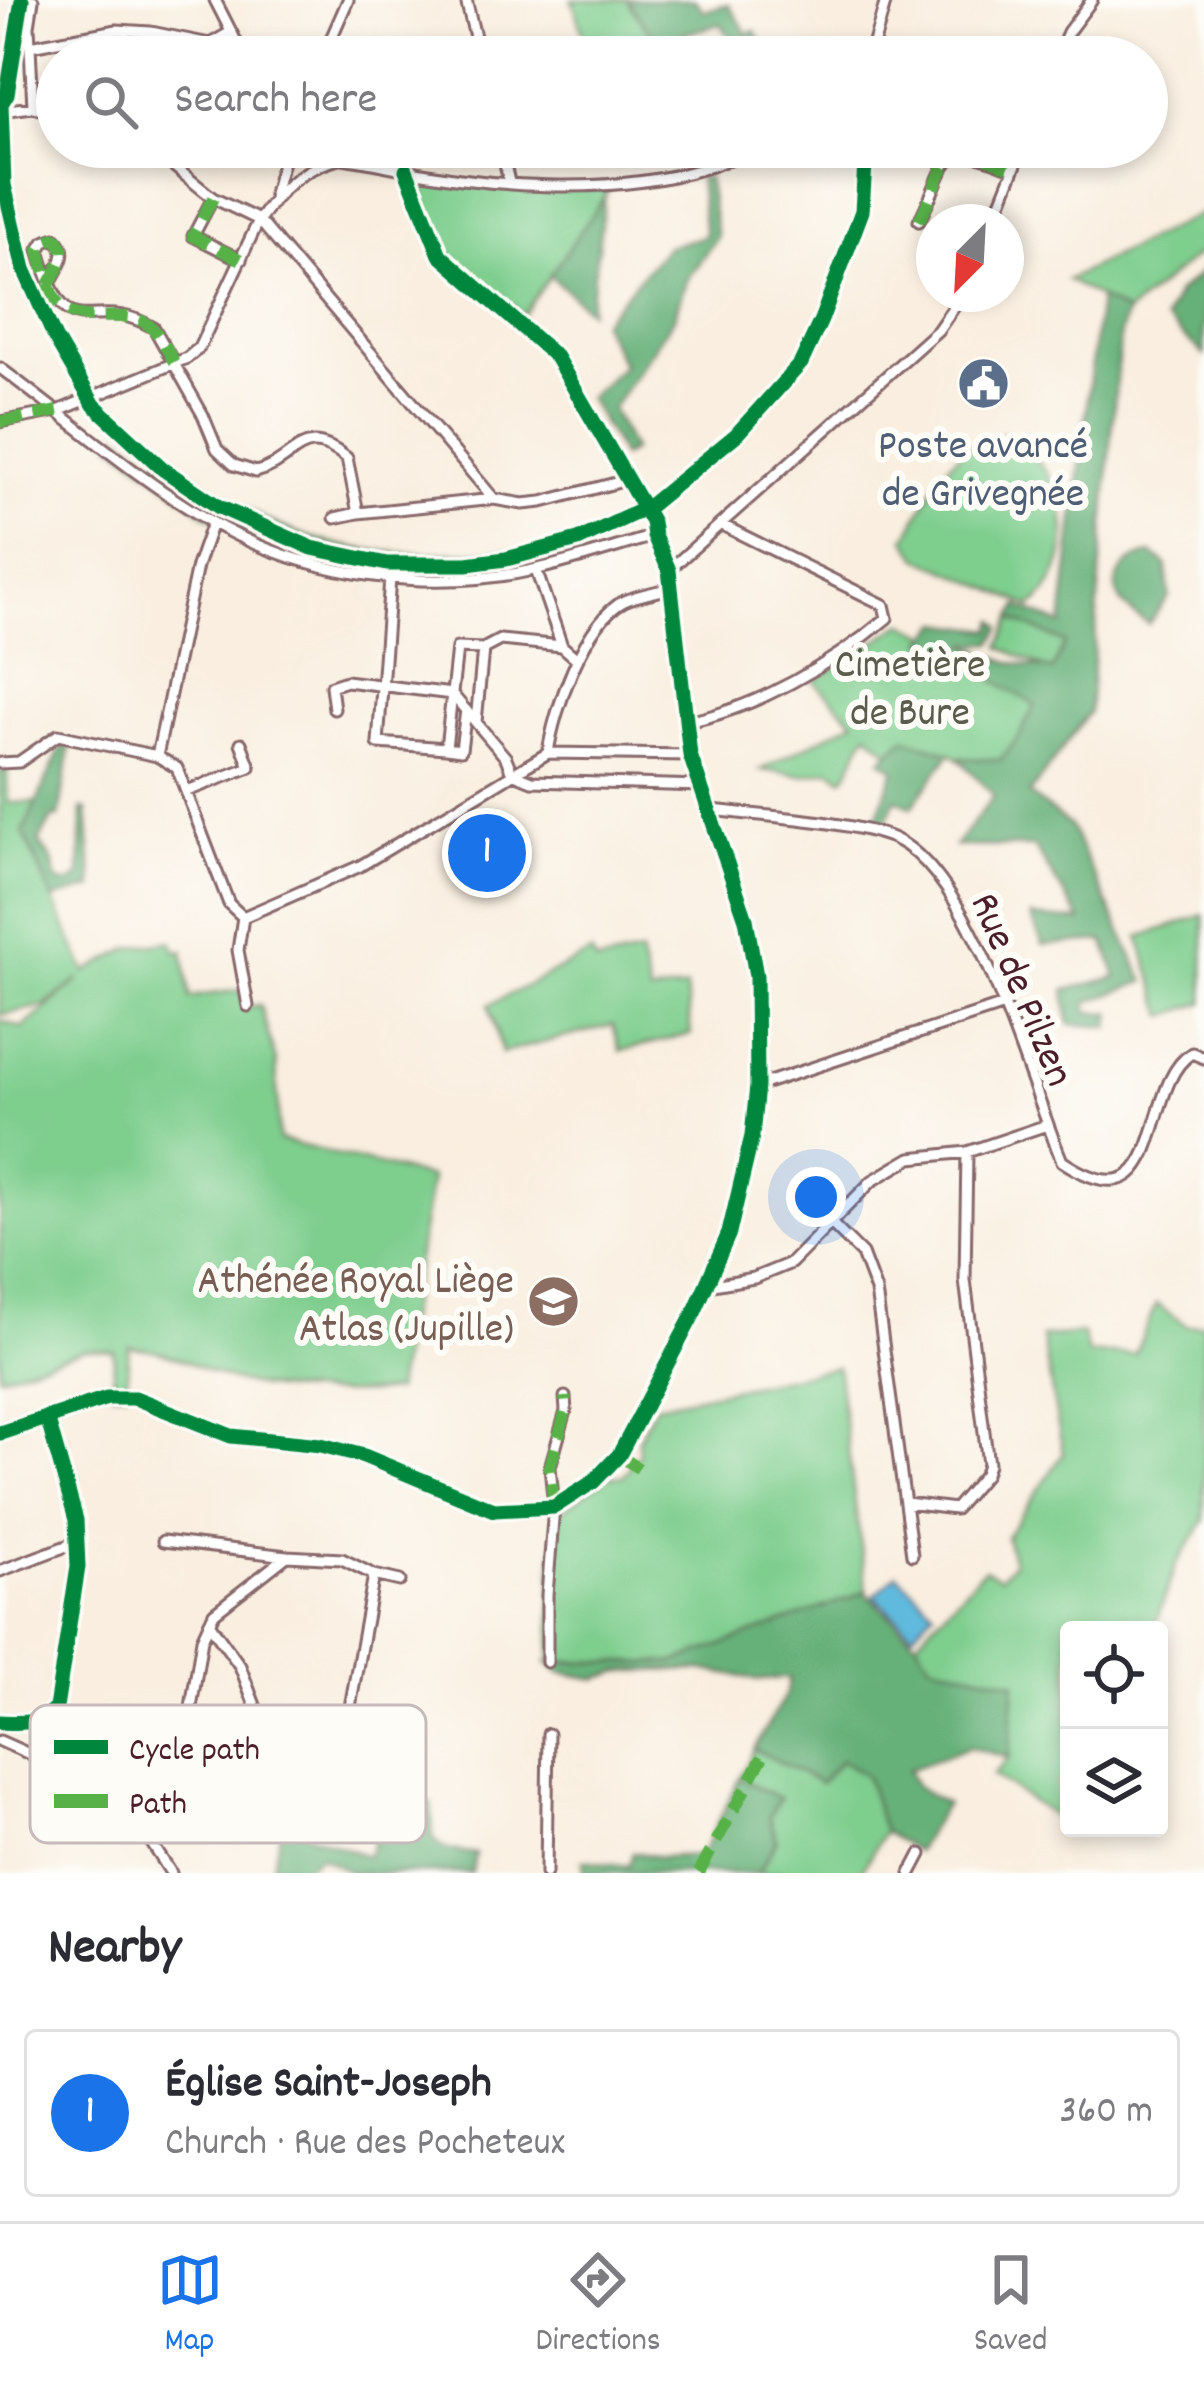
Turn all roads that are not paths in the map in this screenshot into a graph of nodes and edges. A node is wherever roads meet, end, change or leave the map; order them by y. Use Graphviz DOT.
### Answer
graph roads {
  1 [pos="33,0"];
  2 [pos="215,0"];
  3 [pos="348,0"];
  4 [pos="466,0"];
  5 [pos="886,0"];
  6 [pos="1092,0"];
  7 [pos="231,32"];
  8 [pos="84,36"];
  9 [pos="171,36"];
  10 [pos="224,36"];
  11 [pos="233,36"];
  12 [pos="332,36"];
  13 [pos="475,36"];
  14 [pos="876,36"];
  15 [pos="1066,36"];
  16 [pos="36,45"];
  17 [pos="30,46"];
  18 [pos="33,107"];
  19 [pos="36,108"];
  20 [pos="0,111"];
  21 [pos="176,168"];
  22 [pos="281,168"];
  23 [pos="317,168"];
  24 [pos="392,168"];
  25 [pos="506,168"];
  26 [pos="705,168"];
  27 [pos="941,168"];
  28 [pos="1014,169"];
  29 [pos="406,170"];
  30 [pos="509,182"];
  31 [pos="213,198"];
  32 [pos="272,202"];
  33 [pos="926,204"];
  34 [pos="1000,204"];
  35 [pos="259,220"];
  36 [pos="241,260"];
  37 [pos="49,285"];
  38 [pos="950,312"];
  39 [pos="174,362"];
  40 [pos="0,368"];
  41 [pos="58,411"];
  42 [pos="0,422"];
  43 [pos="627,480"];
  44 [pos="494,499"];
  45 [pos="358,513"];
  46 [pos="335,518"];
  47 [pos="212,523"];
  48 [pos="722,525"];
  49 [pos="654,536"];
  50 [pos="536,569"];
  51 [pos="669,570"];
  52 [pos="390,578"];
  53 [pos="671,588"];
  54 [pos="562,646"];
  55 [pos="484,649"];
  56 [pos="577,659"];
  57 [pos="383,686"];
  58 [pos="452,694"];
  59 [pos="334,709"];
  60 [pos="466,710"];
  61 [pos="476,722"];
  62 [pos="687,722"];
  63 [pos="241,743"];
  64 [pos="446,748"];
  65 [pos="548,753"];
  66 [pos="691,755"];
  67 [pos="157,756"];
  68 [pos="0,763"];
  69 [pos="512,773"];
  70 [pos="701,786"];
  71 [pos="187,790"];
  72 [pos="712,810"];
  73 [pos="243,917"];
  74 [pos="1004,1005"];
  75 [pos="248,1006"];
  76 [pos="1204,1058"];
  77 [pos="757,1086"];
  78 [pos="1047,1125"];
  79 [pos="967,1152"];
  80 [pos="833,1225"];
  81 [pos="707,1286"];
  82 [pos="565,1397"];
  83 [pos="46,1418"];
  84 [pos="0,1433"];
  85 [pos="906,1503"];
  86 [pos="554,1507"];
  87 [pos="163,1540"];
  88 [pos="77,1542"];
  89 [pos="254,1552"];
  90 [pos="912,1555"];
  91 [pos="286,1556"];
  92 [pos="0,1571"];
  93 [pos="374,1575"];
  94 [pos="255,1577"];
  95 [pos="400,1581"];
  96 [pos="209,1624"];
  97 [pos="225,1648"];
  98 [pos="199,1658"];
  99 [pos="547,1662"];
  100 [pos="56,1705"];
  101 [pos="191,1705"];
  102 [pos="255,1705"];
  103 [pos="350,1705"];
  104 [pos="0,1721"];
  105 [pos="30,1722"];
  106 [pos="548,1734"];
  107 [pos="0,1741"];
  108 [pos="30,1754"];
  109 [pos="152,1843"];
  110 [pos="922,1854"];
  111 [pos="171,1873"];
  112 [pos="547,1873"];
  113 [pos="911,1873"];
  1 -- 17 [label="street"];
  2 -- 7 [label="street"];
  3 -- 12 [label="street"];
  4 -- 13 [label="street"];
  5 -- 14 [label="street"];
  6 -- 15 [label="street"];
  7 -- 10 [label="street"];
  7 -- 11 [label="street"];
  8 -- 9 [label="street"];
  16 -- 17 [label="street"];
  17 -- 18 [label="street"];
  18 -- 19 [label="street"];
  18 -- 20 [label="street"];
  21 -- 31 [label="street"];
  22 -- 32 [label="street"];
  23 -- 32 [label="street"];
  24 -- 29 [label="street"];
  25 -- 30 [label="street"];
  26 -- 30 [label="street"];
  27 -- 33 [label="street"];
  28 -- 34 [label="street"];
  29 -- 30 [label="street"];
  29 -- 43 [label="street"];
  31 -- 35 [label="street"];
  31 -- 36 [label="street"];
  32 -- 35 [label="street"];
  35 -- 36 [label="street"];
  35 -- 44 [label="street"];
  36 -- 39 [label="street"];
  37 -- 39 [label="street"];
  38 -- 48 [label="street"];
  39 -- 41 [label="street"];
  39 -- 45 [label="street"];
  40 -- 41 [label="street"];
  41 -- 42 [label="street"];
  41 -- 47 [label="street"];
  43 -- 44 [label="street"];
  43 -- 49 [label="street"];
  44 -- 45 [label="street"];
  45 -- 46 [label="street"];
  47 -- 52 [label="street"];
  47 -- 67 [label="street"];
  48 -- 51 [label="street"];
  48 -- 62 [label="street"];
  49 -- 50 [label="street"];
  49 -- 51 [label="street"];
  50 -- 52 [label="street"];
  50 -- 54 [label="street"];
  51 -- 53 [label="street"];
  52 -- 57 [label="street"];
  53 -- 56 [label="street"];
  53 -- 62 [label="street"];
  54 -- 55 [label="street"];
  54 -- 56 [label="street"];
  55 -- 58 [label="street"];
  55 -- 61 [label="street"];
  56 -- 65 [label="street"];
  57 -- 58 [label="street"];
  57 -- 59 [label="street"];
  57 -- 64 [label="street"];
  58 -- 60 [label="street"];
  58 -- 64 [label="street"];
  60 -- 61 [label="street"];
  60 -- 64 [label="street"];
  61 -- 69 [label="street"];
  62 -- 66 [label="street"];
  63 -- 71 [label="street"];
  65 -- 66 [label="street"];
  65 -- 69 [label="street"];
  66 -- 70 [label="street"];
  67 -- 68 [label="street"];
  67 -- 71 [label="street"];
  69 -- 70 [label="street"];
  69 -- 73 [label="street"];
  70 -- 72 [label="street"];
  71 -- 73 [label="street"];
  72 -- 74 [label="street, Rue de Pilzen"];
  72 -- 77 [label="street"];
  73 -- 75 [label="street"];
  74 -- 77 [label="street"];
  74 -- 78 [label="street, Rue de Pilzen"];
  76 -- 78 [label="street, Rue de Pilzen"];
  77 -- 81 [label="street"];
  78 -- 79 [label="street"];
  79 -- 80 [label="street"];
  79 -- 85 [label="street"];
  80 -- 81 [label="street"];
  80 -- 85 [label="street"];
  81 -- 86 [label="street"];
  82 -- 86 [label="street"];
  83 -- 84 [label="street"];
  83 -- 86 [label="street"];
  83 -- 88 [label="street"];
  85 -- 90 [label="street"];
  86 -- 99 [label="street"];
  87 -- 89 [label="street"];
  88 -- 92 [label="street"];
  88 -- 100 [label="street"];
  89 -- 91 [label="street"];
  89 -- 94 [label="street"];
  91 -- 93 [label="street"];
  91 -- 94 [label="street"];
  93 -- 95 [label="street"];
  93 -- 103 [label="street"];
  94 -- 96 [label="street"];
  96 -- 97 [label="street"];
  96 -- 98 [label="street"];
  97 -- 98 [label="street"];
  97 -- 102 [label="street"];
  98 -- 101 [label="street"];
  104 -- 105 [label="street"];
  106 -- 112 [label="street"];
  107 -- 108 [label="street"];
  109 -- 111 [label="street"];
  110 -- 113 [label="street"];
}
